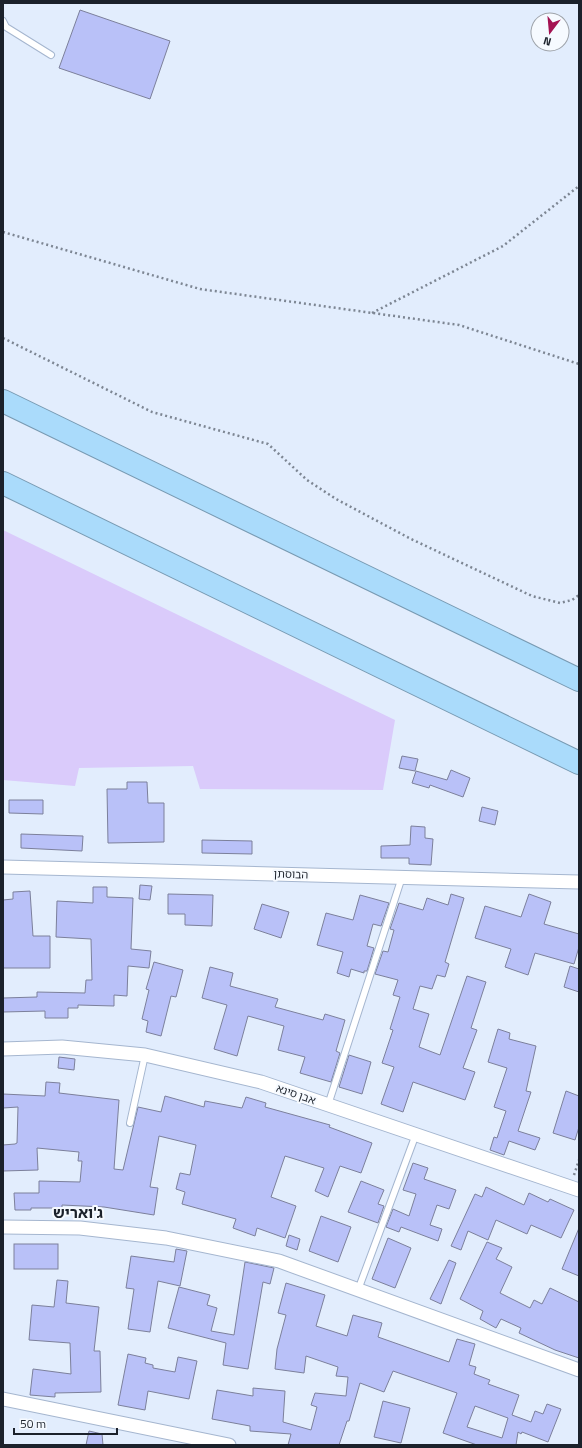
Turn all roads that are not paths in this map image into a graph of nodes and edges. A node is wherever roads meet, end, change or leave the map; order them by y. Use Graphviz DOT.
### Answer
graph roads {
  1 [pos="3,21"];
  2 [pos="51,55"];
  3 [pos="3,401"];
  4 [pos="3,483"];
  5 [pos="579,679"];
  6 [pos="447,699"];
  7 [pos="579,763"];
  8 [pos="579,770"];
  9 [pos="3,867"];
  10 [pos="402,877"];
  11 [pos="579,882"];
  12 [pos="3,1049"];
  13 [pos="145,1055"];
  14 [pos="328,1105"];
  15 [pos="130,1123"];
  16 [pos="416,1134"];
  17 [pos="579,1190"];
  18 [pos="3,1227"];
  19 [pos="358,1290"];
  20 [pos="579,1370"];
  21 [pos="3,1399"];
  22 [pos="229,1445"];
  1 -- 2 [label="lane"];
  3 -- 5 [label="highway"];
  4 -- 6 [label="highway"];
  6 -- 7 [label="highway"];
  6 -- 8 [label="highway"];
  9 -- 10 [label="street, הבוסתן"];
  10 -- 11 [label="street, הבוסתן"];
  10 -- 14 [label="lane"];
  12 -- 13 [label="street, אבן סינא"];
  13 -- 14 [label="street, אבן סינא"];
  13 -- 15 [label="lane"];
  14 -- 16 [label="street, אבן סינא"];
  16 -- 17 [label="street, אבן סינא"];
  16 -- 19 [label="lane"];
  18 -- 19 [label="street"];
  19 -- 20 [label="street"];
  21 -- 22 [label="street"];
}
